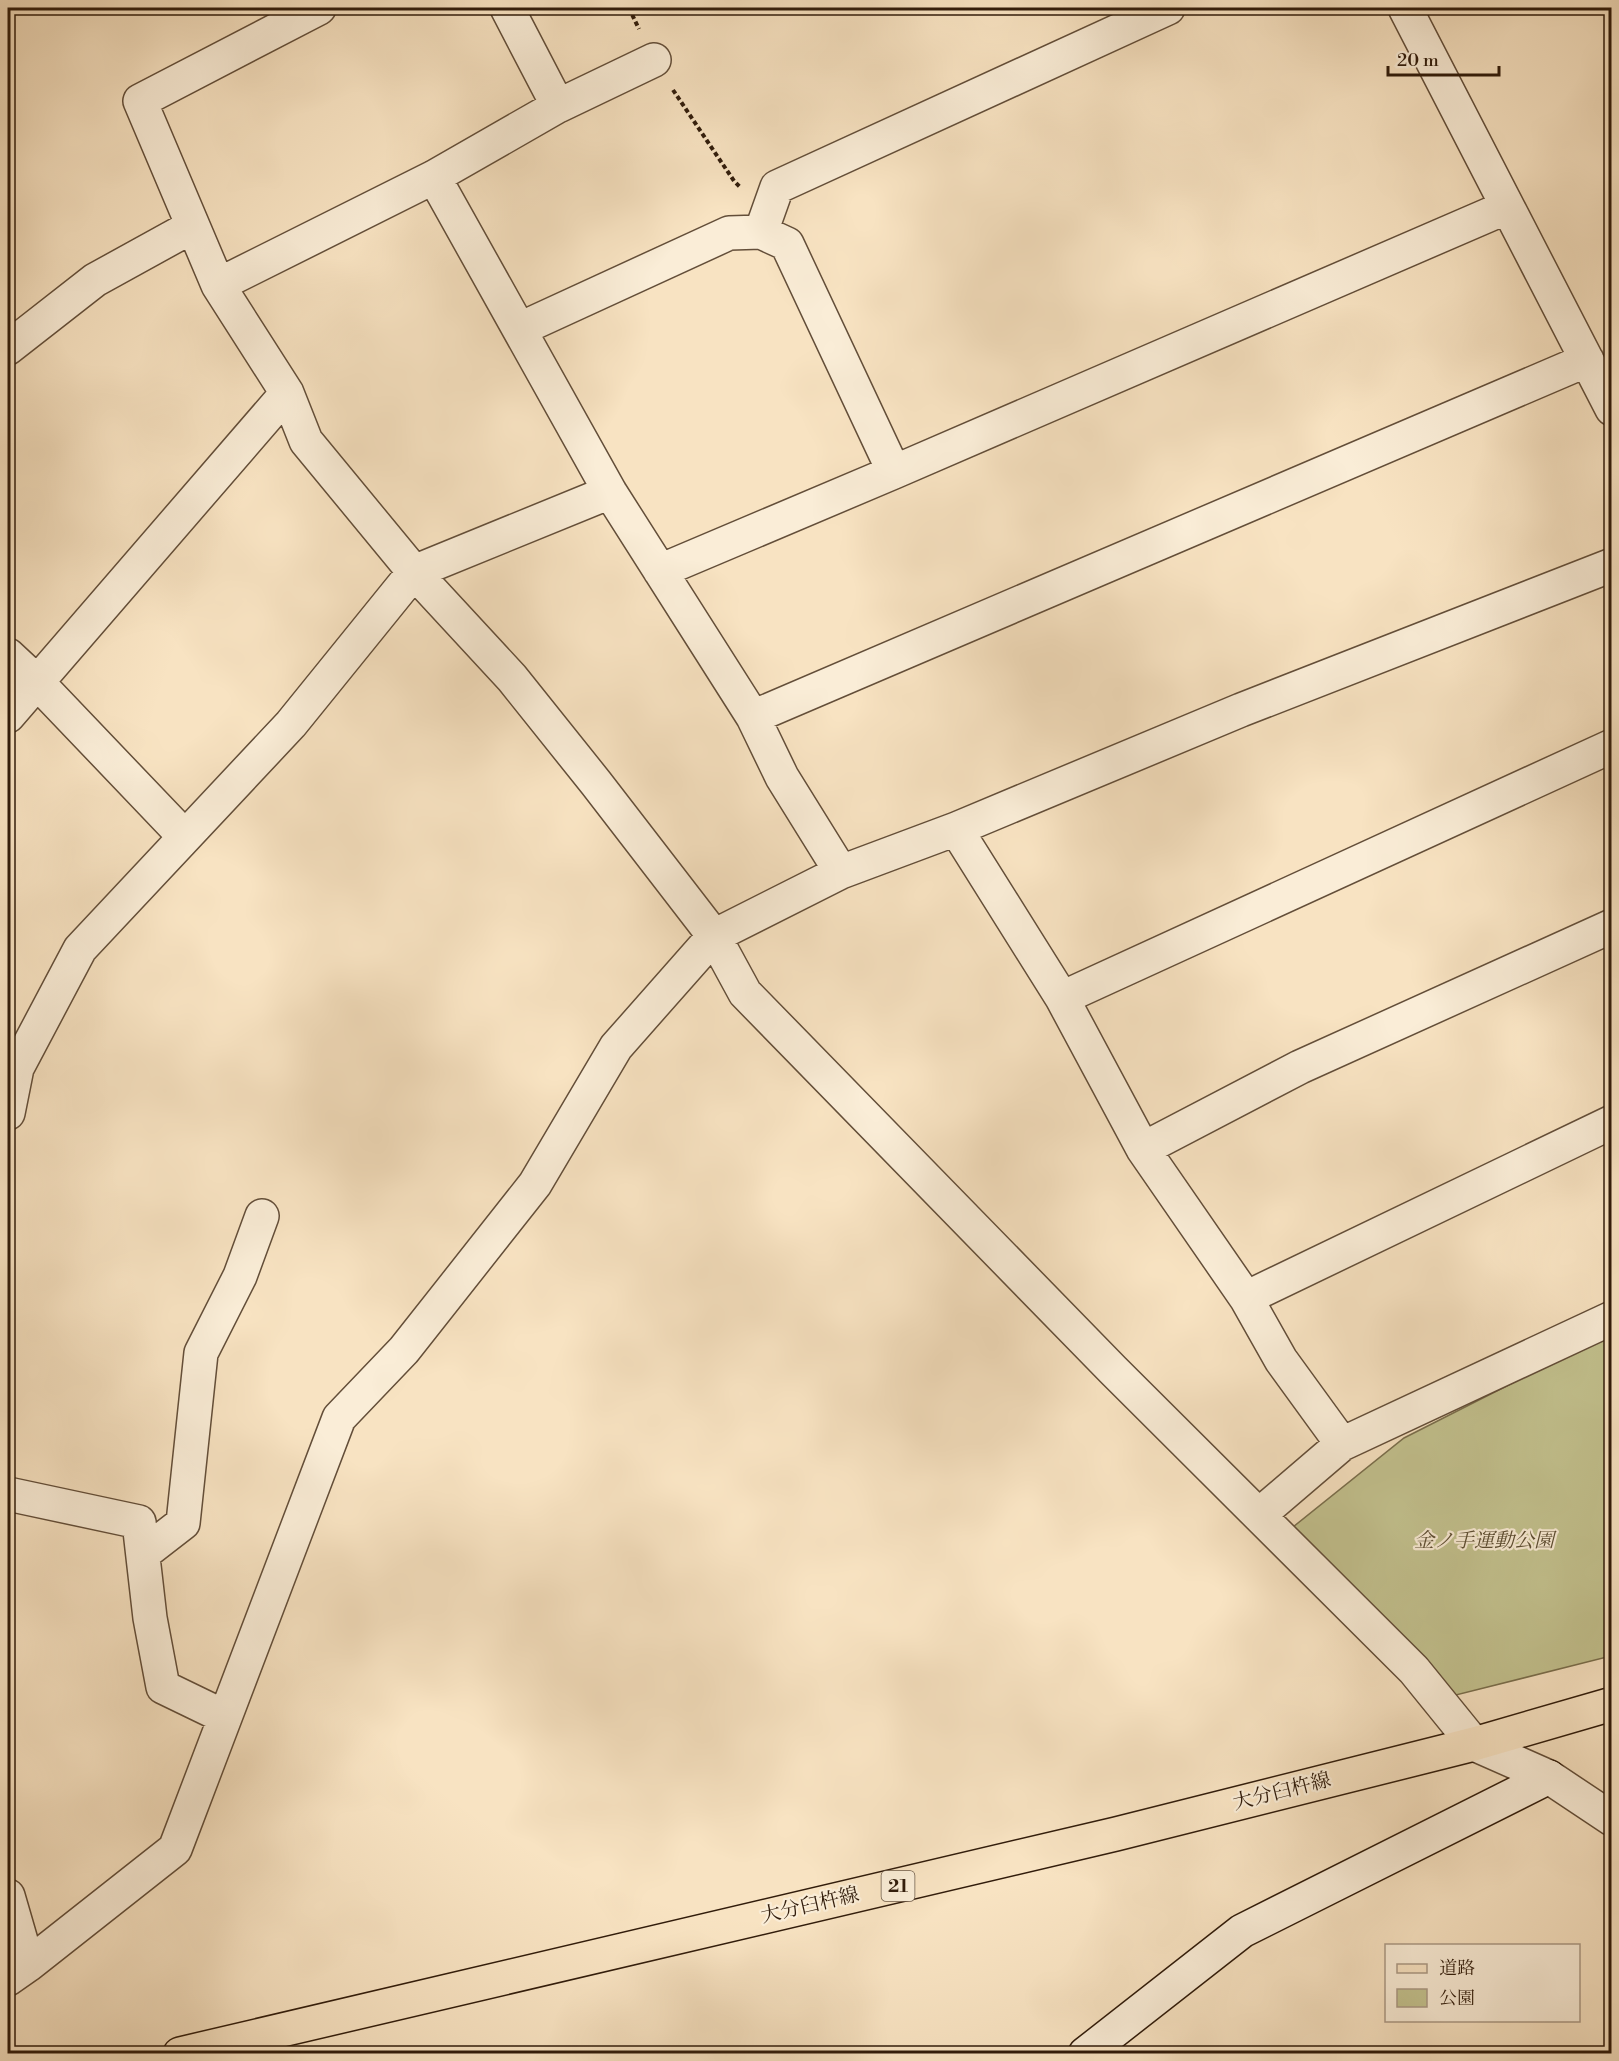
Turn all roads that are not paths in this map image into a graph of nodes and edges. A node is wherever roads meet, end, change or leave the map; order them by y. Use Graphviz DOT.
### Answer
graph roads {
  1 [pos="318,8"];
  2 [pos="507,8"];
  3 [pos="1168,8"];
  4 [pos="1405,8"];
  5 [pos="654,60"];
  6 [pos="558,106"];
  7 [pos="434,177"];
  8 [pos="1507,207"];
  9 [pos="764,224"];
  10 [pos="192,226"];
  11 [pos="218,285"];
  12 [pos="520,330"];
  13 [pos="8,348"];
  14 [pos="1587,360"];
  15 [pos="287,393"];
  16 [pos="1611,409"];
  17 [pos="894,472"];
  18 [pos="610,492"];
  19 [pos="1611,564"];
  20 [pos="660,571"];
  21 [pos="414,572"];
  22 [pos="8,655"];
  23 [pos="37,682"];
  24 [pos="8,716"];
  25 [pos="753,717"];
  26 [pos="1611,746"];
  27 [pos="956,829"];
  28 [pos="185,837"];
  29 [pos="841,872"];
  30 [pos="1611,926"];
  31 [pos="714,936"];
  32 [pos="1062,998"];
  33 [pos="8,1113"];
  34 [pos="1611,1122"];
  35 [pos="1143,1149"];
  36 [pos="262,1216"];
  37 [pos="1246,1298"];
  38 [pos="1611,1318"];
  39 [pos="1341,1444"];
  40 [pos="8,1494"];
  41 [pos="1259,1515"];
  42 [pos="143,1554"];
  43 [pos="1611,1704"];
  44 [pos="225,1717"];
  45 [pos="1474,1744"];
  46 [pos="1549,1777"];
  47 [pos="1611,1819"];
  48 [pos="8,1896"];
  49 [pos="18,1972"];
  50 [pos="180,2054"];
  51 [pos="1085,2054"];
  1 -- 10 [label="street"];
  2 -- 6 [label="street"];
  3 -- 9 [label="street"];
  4 -- 8 [label="street"];
  5 -- 6 [label="street"];
  6 -- 7 [label="street"];
  7 -- 11 [label="street"];
  7 -- 12 [label="street"];
  8 -- 14 [label="street"];
  8 -- 17 [label="street"];
  9 -- 12 [label="street"];
  9 -- 17 [label="street"];
  10 -- 11 [label="street"];
  10 -- 13 [label="street"];
  11 -- 15 [label="street"];
  12 -- 18 [label="street"];
  14 -- 16 [label="street"];
  14 -- 25 [label="street"];
  15 -- 21 [label="street"];
  15 -- 23 [label="street"];
  17 -- 20 [label="street"];
  18 -- 20 [label="street"];
  18 -- 21 [label="street"];
  19 -- 27 [label="street"];
  20 -- 25 [label="street"];
  21 -- 28 [label="street"];
  21 -- 31 [label="street"];
  22 -- 23 [label="street"];
  23 -- 24 [label="street"];
  23 -- 28 [label="street"];
  25 -- 29 [label="street"];
  26 -- 32 [label="street"];
  27 -- 29 [label="street"];
  27 -- 32 [label="street"];
  28 -- 33 [label="street"];
  29 -- 31 [label="street"];
  30 -- 35 [label="street"];
  31 -- 41 [label="street"];
  31 -- 44 [label="street"];
  32 -- 35 [label="street"];
  34 -- 37 [label="street"];
  35 -- 37 [label="street"];
  36 -- 42 [label="street"];
  37 -- 39 [label="street"];
  38 -- 39 [label="street"];
  39 -- 41 [label="street"];
  40 -- 42 [label="street"];
  41 -- 45 [label="street"];
  42 -- 44 [label="street"];
  43 -- 45 [label="main road, 大分臼杵線 / 21"];
  44 -- 49 [label="street"];
  45 -- 46 [label="street"];
  45 -- 50 [label="main road, 大分臼杵線 / 21"];
  46 -- 47 [label="street"];
  46 -- 51 [label="street"];
  48 -- 49 [label="street"];
}
